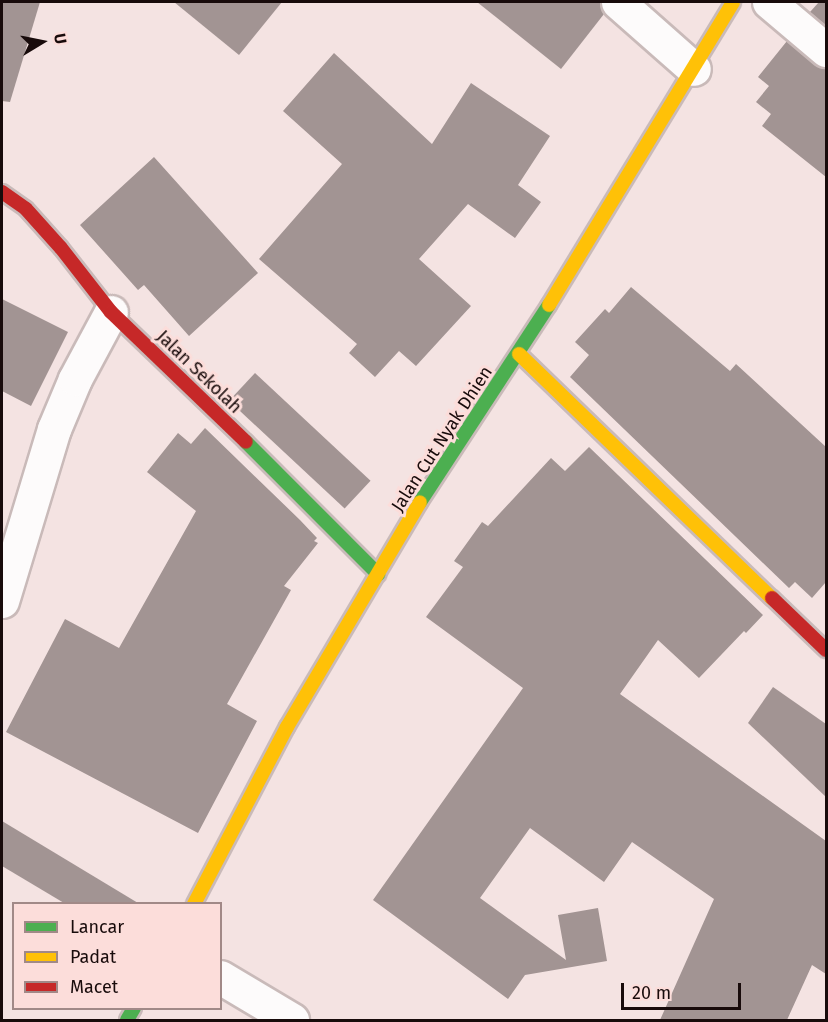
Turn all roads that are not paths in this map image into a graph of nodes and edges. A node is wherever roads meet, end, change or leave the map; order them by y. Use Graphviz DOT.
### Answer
graph roads {
  1 [pos="618,2"];
  2 [pos="733,2"];
  3 [pos="769,2"];
  4 [pos="826,50"];
  5 [pos="694,69"];
  6 [pos="2,192"];
  7 [pos="111,312"];
  8 [pos="519,354"];
  9 [pos="378,574"];
  10 [pos="2,601"];
  11 [pos="826,650"];
  12 [pos="195,902"];
  13 [pos="222,979"];
  14 [pos="292,1020"];
  1 -- 5 [label="street"];
  2 -- 5 [label="main road, Jalan Cut Nyak Dhien"];
  3 -- 4 [label="street"];
  5 -- 8 [label="main road, Jalan Cut Nyak Dhien"];
  6 -- 7 [label="main road, Jalan Sekolah"];
  7 -- 9 [label="main road, Jalan Sekolah"];
  7 -- 10 [label="street"];
  8 -- 9 [label="main road, Jalan Cut Nyak Dhien"];
  8 -- 11 [label="main road"];
  9 -- 12 [label="main road, Jalan Cut Nyak Dhien"];
  13 -- 14 [label="street"];
}
